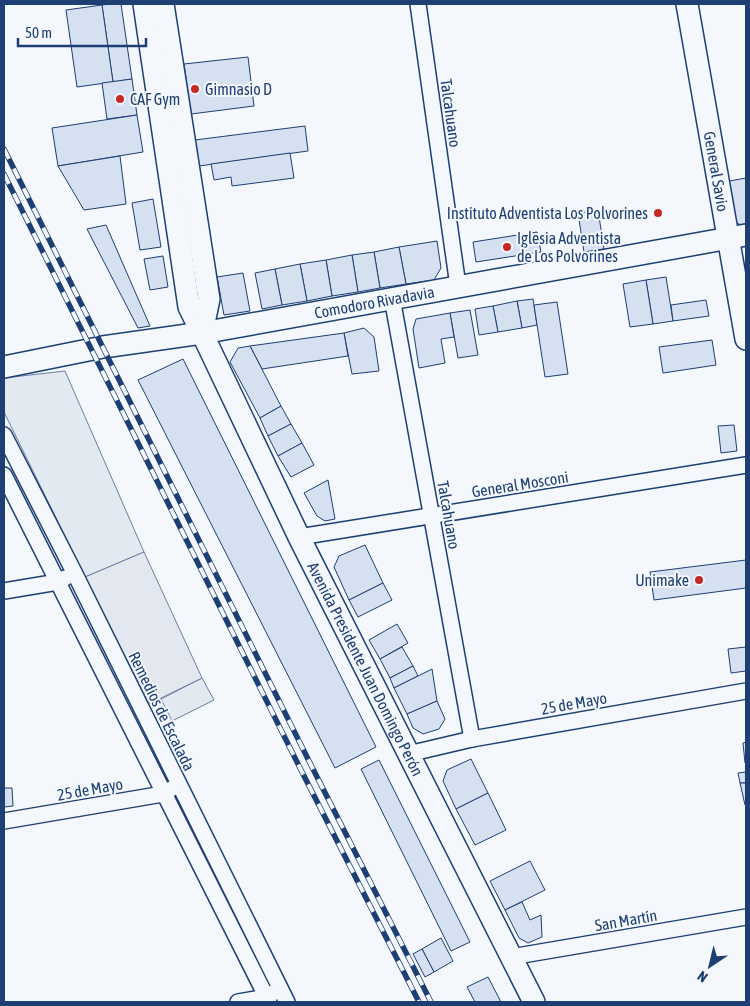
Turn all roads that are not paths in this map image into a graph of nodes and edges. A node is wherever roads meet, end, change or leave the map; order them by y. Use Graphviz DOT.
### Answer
graph roads {
  1 [pos="144,4"];
  2 [pos="163,4"];
  3 [pos="418,4"];
  4 [pos="687,4"];
  5 [pos="738,236"];
  6 [pos="458,286"];
  7 [pos="392,298"];
  8 [pos="202,333"];
  9 [pos="746,339"];
  10 [pos="4,367"];
  11 [pos="4,435"];
  12 [pos="746,465"];
  13 [pos="4,475"];
  14 [pos="431,516"];
  15 [pos="299,537"];
  16 [pos="74,572"];
  17 [pos="58,582"];
  18 [pos="4,591"];
  19 [pos="746,691"];
  20 [pos="472,739"];
  21 [pos="408,754"];
  22 [pos="179,784"];
  23 [pos="163,794"];
  24 [pos="4,821"];
  25 [pos="746,917"];
  26 [pos="511,957"];
  27 [pos="284,996"];
  28 [pos="268,1000"];
  29 [pos="238,1002"];
  30 [pos="534,1002"];
  1 -- 8 [label="main road, Avenida Presidente Juan Domingo Perón"];
  2 -- 8 [label="main road"];
  3 -- 6 [label="street, Talcahuano"];
  4 -- 5 [label="main road, General Savio"];
  5 -- 6 [label="main road, Comodoro Rivadavia"];
  5 -- 9 [label="main road, General Savio"];
  6 -- 7 [label="main road, Comodoro Rivadavia"];
  7 -- 8 [label="main road, Comodoro Rivadavia"];
  7 -- 14 [label="street, Talcahuano"];
  8 -- 10 [label="main road, Comodoro Rivadavia"];
  8 -- 15 [label="main road, Avenida Presidente Juan Domingo Perón"];
  11 -- 16 [label="street, Remedios de Escalada"];
  12 -- 14 [label="street, General Mosconi"];
  13 -- 17 [label="street"];
  14 -- 15 [label="street, General Mosconi"];
  14 -- 20 [label="street, Talcahuano"];
  15 -- 21 [label="main road, Avenida Presidente Juan Domingo Perón"];
  16 -- 17 [label="street"];
  16 -- 22 [label="street, Remedios de Escalada"];
  17 -- 18 [label="street"];
  17 -- 23 [label="street"];
  19 -- 20 [label="street, 25 de Mayo"];
  20 -- 21 [label="street, 25 de Mayo"];
  21 -- 26 [label="main road, Avenida Presidente Juan Domingo Perón"];
  22 -- 23 [label="street, 25 de Mayo"];
  22 -- 27 [label="street, Remedios de Escalada"];
  23 -- 24 [label="street, 25 de Mayo"];
  23 -- 28 [label="street"];
  25 -- 26 [label="street, San Martín"];
  26 -- 30 [label="main road, Avenida Presidente Juan Domingo Perón"];
  27 -- 28 [label="street"];
  28 -- 29 [label="street"];
}
